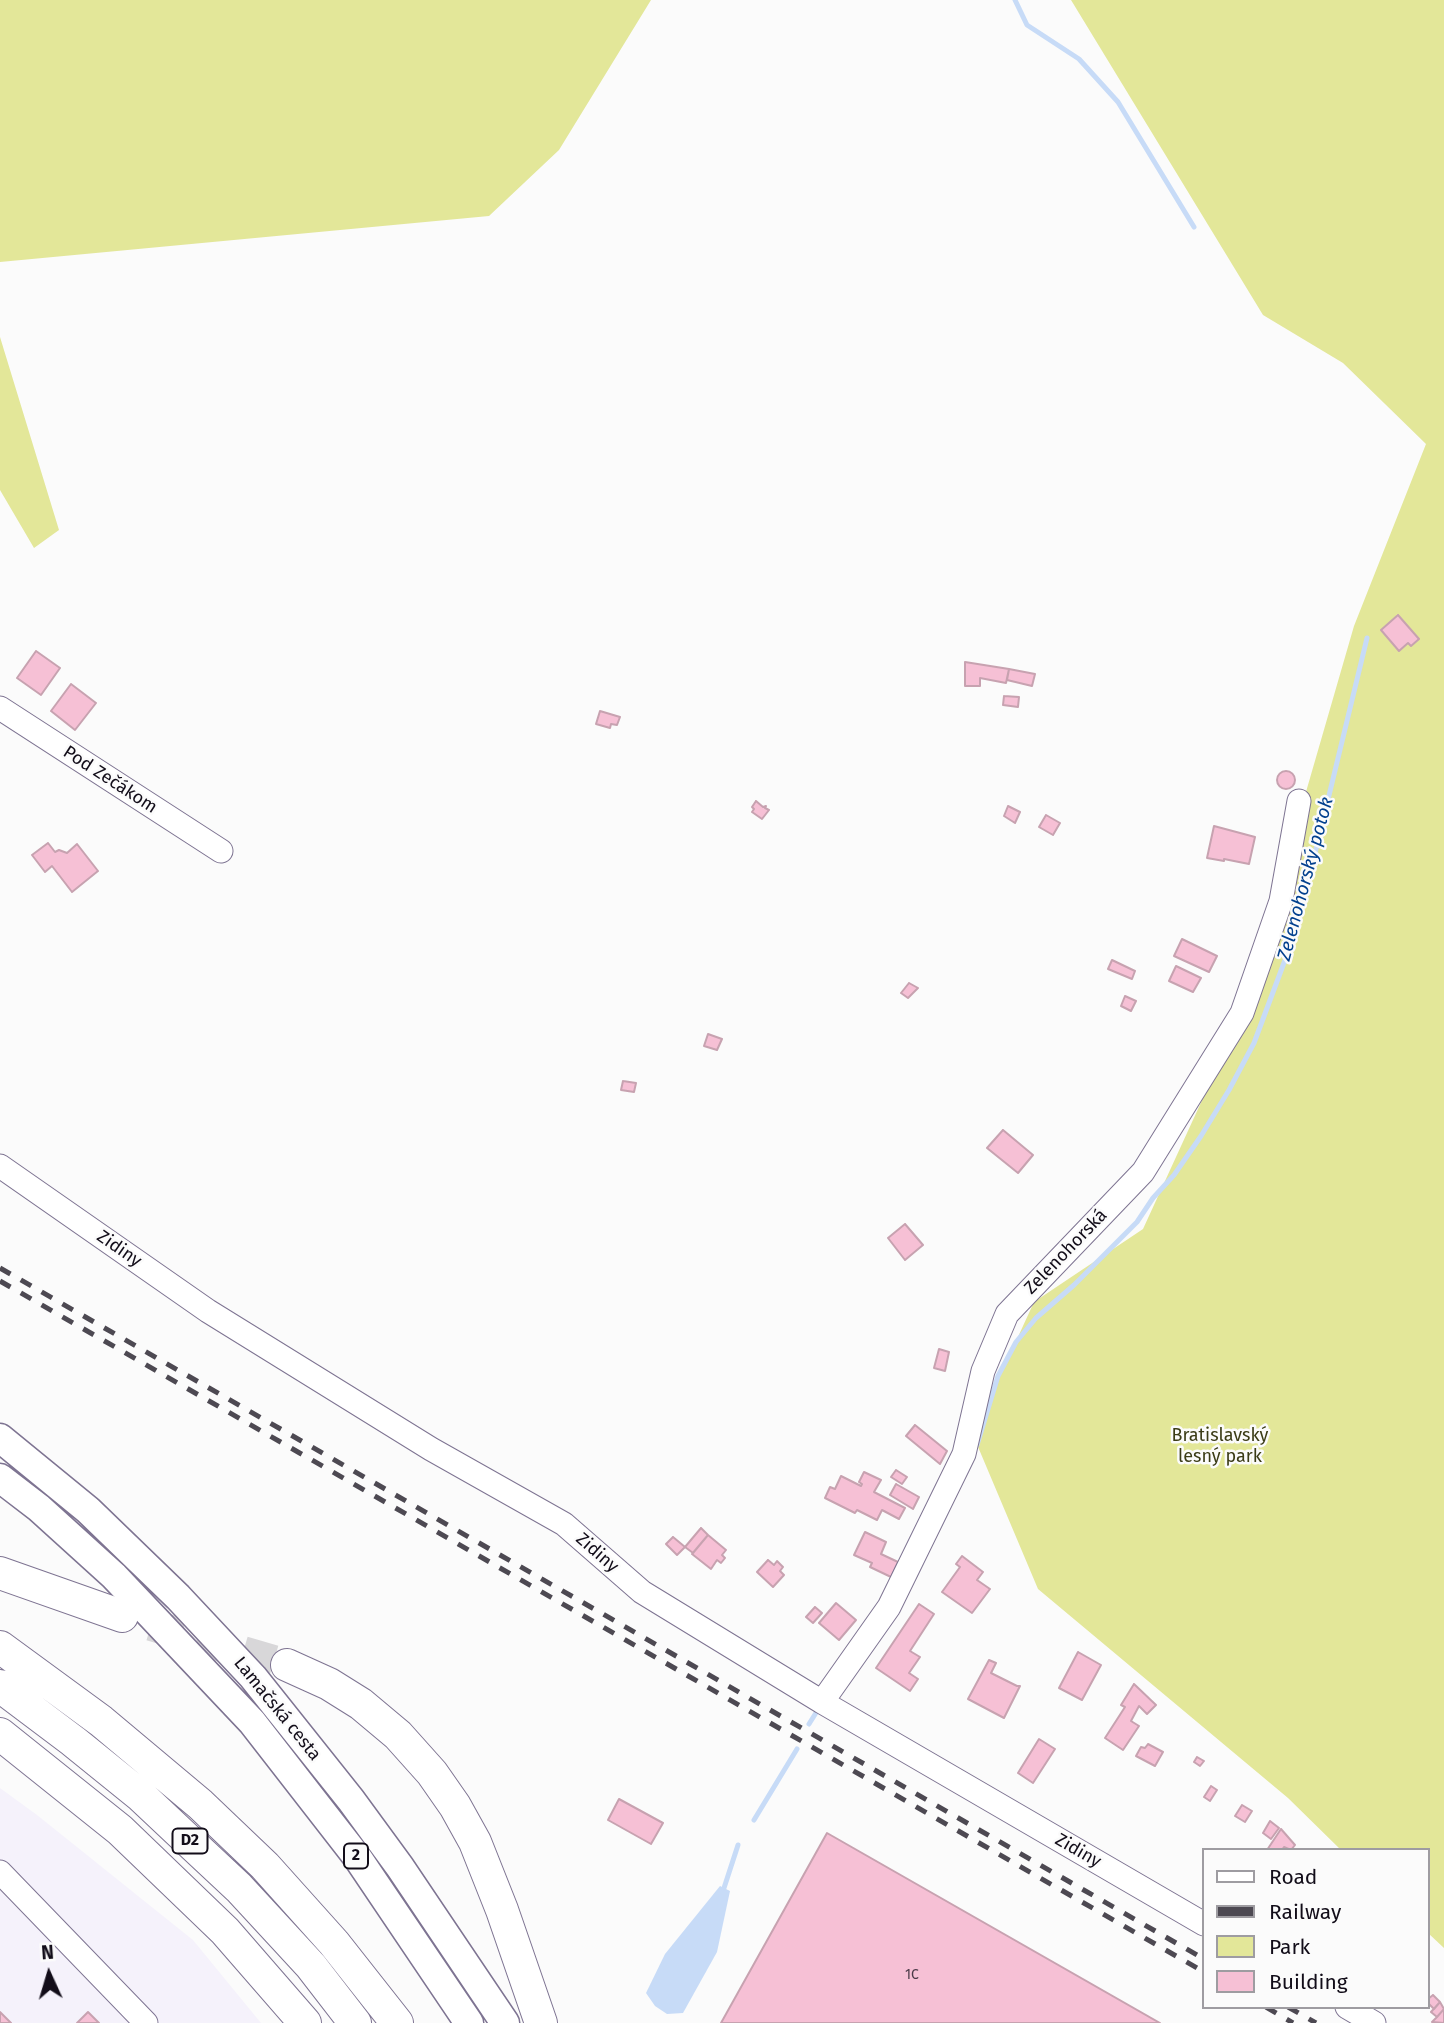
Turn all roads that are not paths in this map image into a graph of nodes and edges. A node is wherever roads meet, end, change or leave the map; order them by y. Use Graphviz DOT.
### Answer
graph roads {
  1 [pos="1,709"];
  2 [pos="1299,801"];
  3 [pos="221,851"];
  4 [pos="0,1166"];
  5 [pos="0,1438"];
  6 [pos="0,1478"];
  7 [pos="0,1573"];
  8 [pos="122,1616"];
  9 [pos="3,1646"];
  10 [pos="287,1665"];
  11 [pos="0,1686"];
  12 [pos="822,1702"];
  13 [pos="0,1734"];
  14 [pos="0,1872"];
  15 [pos="1202,1923"];
  16 [pos="1350,2009"];
  17 [pos="146,2023"];
  18 [pos="304,2023"];
  19 [pos="355,2023"];
  20 [pos="397,2023"];
  21 [pos="470,2023"];
  22 [pos="505,2023"];
  23 [pos="541,2023"];
  24 [pos="1374,2023"];
  1 -- 3 [label="street, Pod Zečákom"];
  2 -- 12 [label="street, Zelenohorská"];
  4 -- 12 [label="street, Zidiny"];
  5 -- 22 [label="main road, Lamačská cesta / 2"];
  6 -- 21 [label="main road, Lamačská cesta / 2"];
  7 -- 8 [label="highway"];
  9 -- 20 [label="highway, D2"];
  10 -- 23 [label="highway"];
  11 -- 19 [label="highway, D2"];
  12 -- 15 [label="street, Zidiny"];
  13 -- 18 [label="highway"];
  14 -- 17 [label="street"];
  16 -- 24 [label="street"];
}
